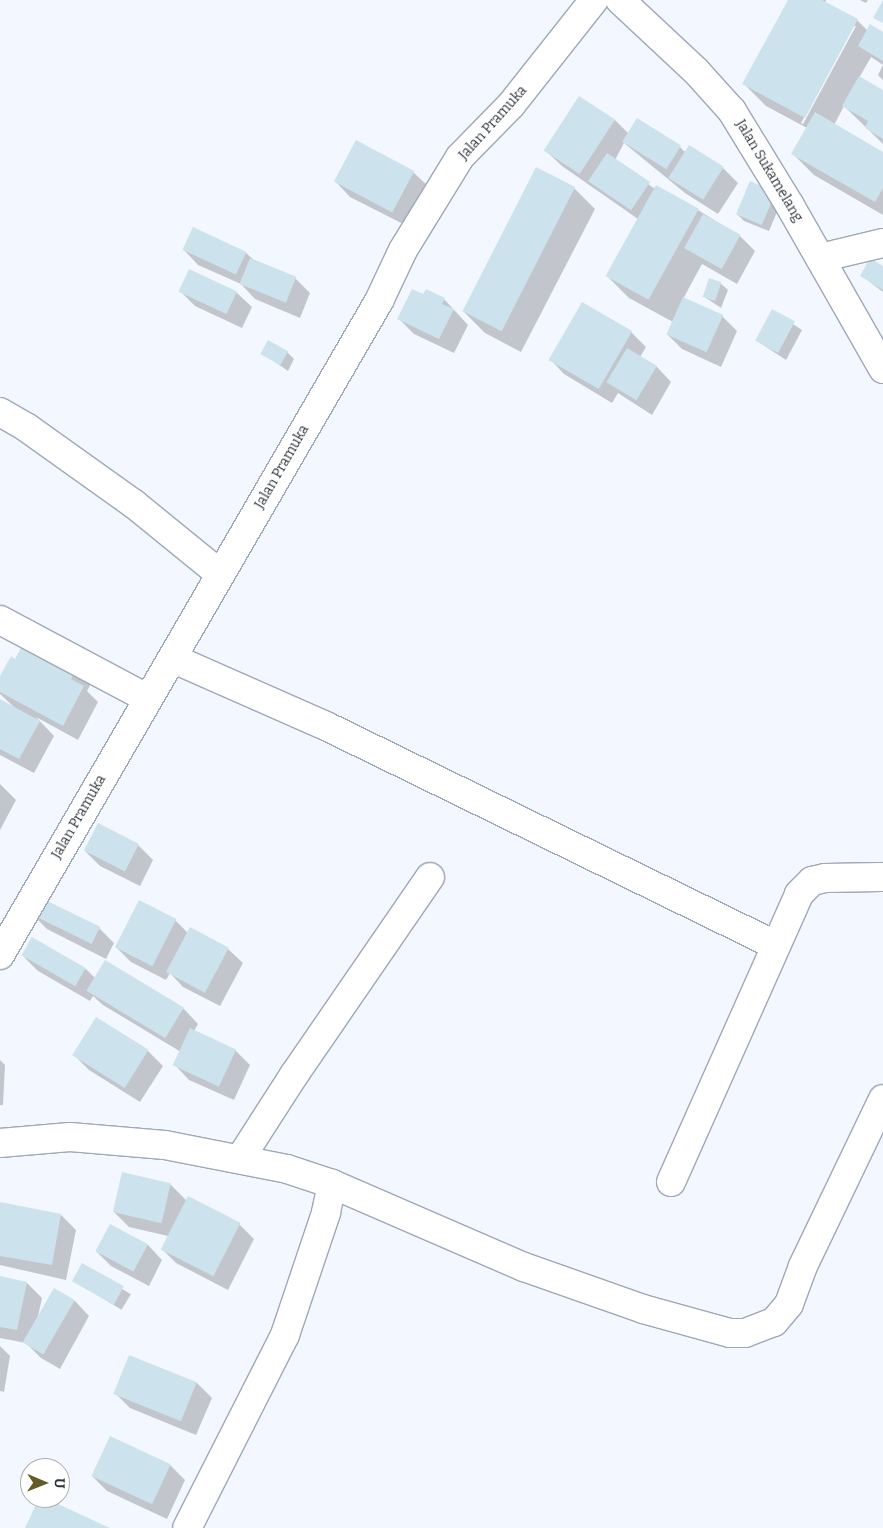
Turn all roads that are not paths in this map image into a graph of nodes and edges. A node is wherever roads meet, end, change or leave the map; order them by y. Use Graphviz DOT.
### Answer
graph roads {
  1 [pos="594,0"];
  2 [pos="620,0"];
  3 [pos="883,243"];
  4 [pos="820,258"];
  5 [pos="883,369"];
  6 [pos="0,412"];
  7 [pos="220,574"];
  8 [pos="0,620"];
  9 [pos="174,659"];
  10 [pos="147,698"];
  11 [pos="430,877"];
  12 [pos="883,877"];
  13 [pos="775,945"];
  14 [pos="0,956"];
  15 [pos="883,1099"];
  16 [pos="0,1143"];
  17 [pos="240,1159"];
  18 [pos="671,1182"];
  19 [pos="332,1184"];
  20 [pos="187,1528"];
  1 -- 7 [label="street, Jalan Pramuka"];
  2 -- 4 [label="street, Jalan Sukamelang"];
  3 -- 4 [label="street"];
  4 -- 5 [label="street, Jalan Sukamelang"];
  6 -- 7 [label="street"];
  7 -- 9 [label="street, Jalan Pramuka"];
  8 -- 10 [label="street"];
  9 -- 10 [label="street, Jalan Pramuka"];
  9 -- 13 [label="street"];
  10 -- 14 [label="street, Jalan Pramuka"];
  11 -- 17 [label="street"];
  12 -- 13 [label="street"];
  13 -- 18 [label="street"];
  15 -- 19 [label="street"];
  16 -- 17 [label="street"];
  17 -- 19 [label="street"];
  19 -- 20 [label="street"];
}
